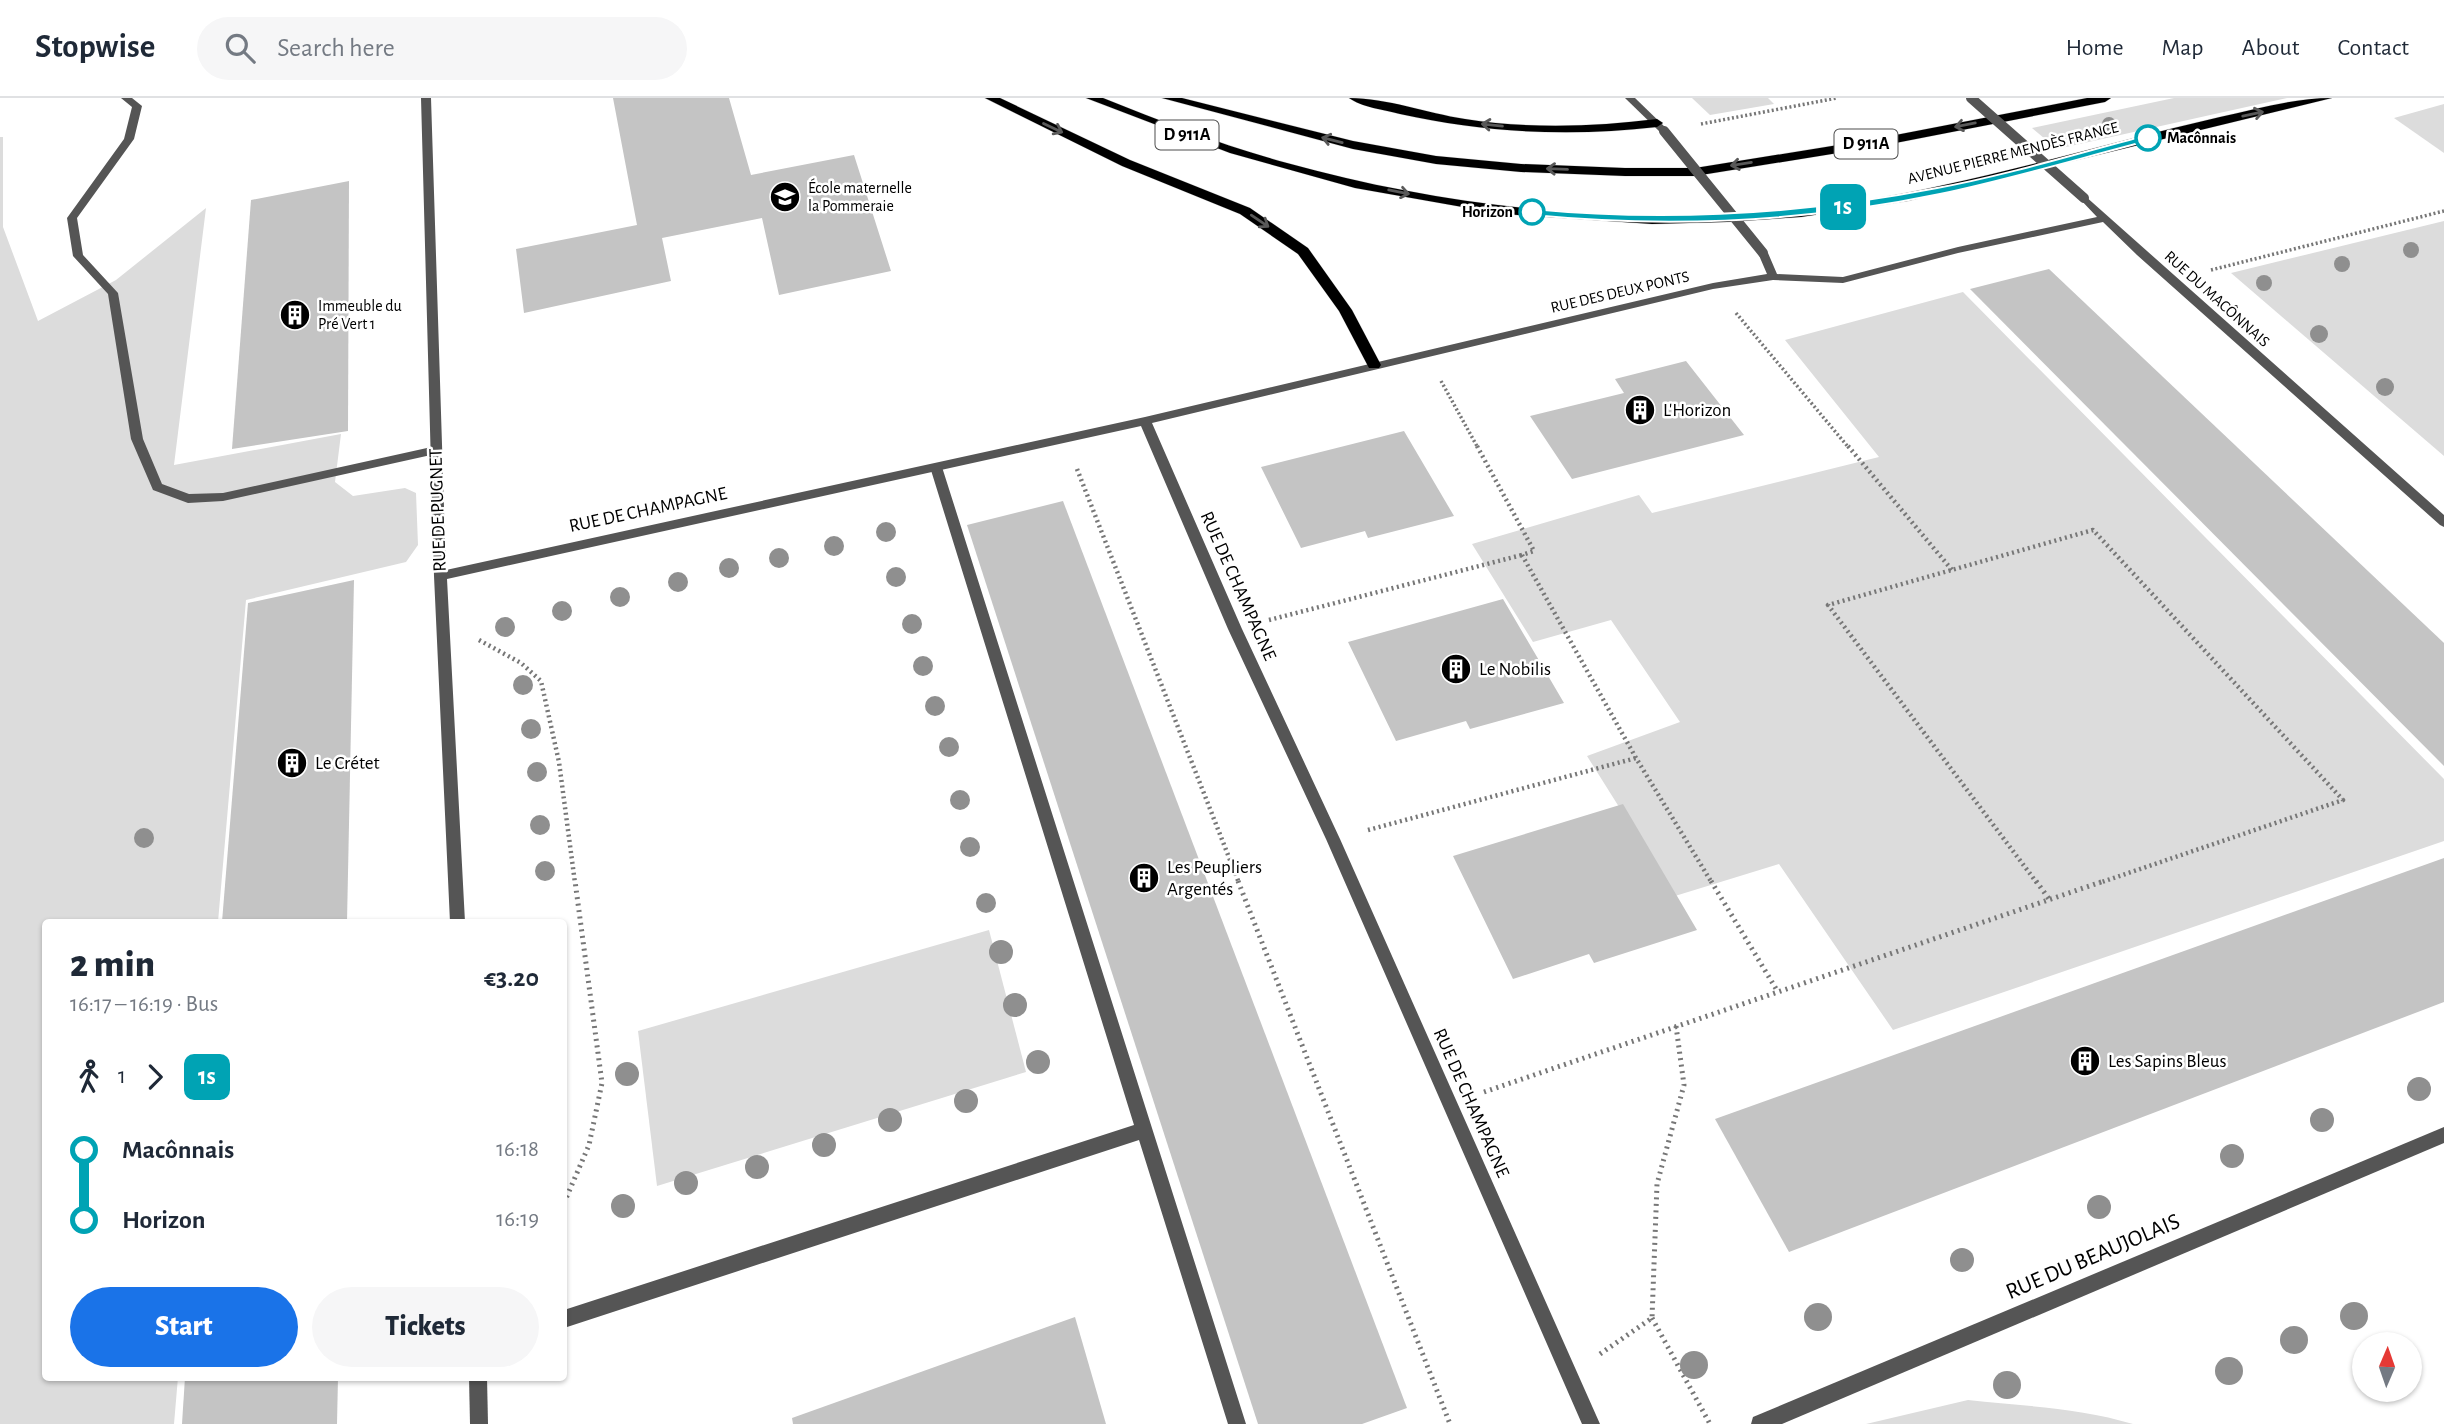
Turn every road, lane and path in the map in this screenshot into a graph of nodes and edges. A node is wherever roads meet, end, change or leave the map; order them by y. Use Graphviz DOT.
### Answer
graph roads {
  1 [pos="127,98"];
  2 [pos="426,98"];
  3 [pos="992,98"];
  4 [pos="1092,98"];
  5 [pos="1168,98"];
  6 [pos="1354,98"];
  7 [pos="1630,98"];
  8 [pos="1837,98"];
  9 [pos="1972,98"];
  10 [pos="2105,98"];
  11 [pos="2326,98"];
  12 [pos="1695,125"];
  13 [pos="1660,127"];
  14 [pos="2444,211"];
  15 [pos="2106,218"];
  16 [pos="1773,277"];
  17 [pos="2171,280"];
  18 [pos="1713,286"];
  19 [pos="1427,353"];
  20 [pos="1374,365"];
  21 [pos="1145,421"];
  22 [pos="1066,438"];
  23 [pos="436,450"];
  24 [pos="936,467"];
  25 [pos="2444,522"];
  26 [pos="1522,555"];
  27 [pos="1952,570"];
  28 [pos="440,576"];
  29 [pos="443,625"];
  30 [pos="1235,629"];
  31 [pos="1636,758"];
  32 [pos="1333,839"];
  33 [pos="2049,899"];
  34 [pos="457,919"];
  35 [pos="1778,992"];
  36 [pos="1676,1026"];
  37 [pos="1450,1103"];
  38 [pos="1144,1130"];
  39 [pos="2444,1135"];
  40 [pos="567,1198"];
  41 [pos="567,1318"];
  42 [pos="1652,1318"];
  43 [pos="1570,1375"];
  44 [pos="478,1381"];
  45 [pos="479,1424"];
  46 [pos="1237,1424"];
  47 [pos="1450,1424"];
  48 [pos="1591,1424"];
  49 [pos="1710,1424"];
  50 [pos="1760,1424"];
  1 -- 23 [label="street"];
  2 -- 23 [label="street, RUE DE PUGNET"];
  3 -- 20 [label="main road, one-way"];
  4 -- 11 [label="main road, AVENUE PIERRE MENDÈS FRANCE / D 911A, one-way"];
  10 -- 5 [label="main road, AVENUE PIERRE MENDÈS FRANCE / D 911A, one-way"];
  13 -- 6 [label="main road, one-way"];
  7 -- 13 [label="street"];
  8 -- 12 [label="path"];
  9 -- 15 [label="street, RUE DU MACÔNNAIS, bridge"];
  13 -- 16 [label="street, bridge"];
  14 -- 17 [label="path"];
  15 -- 16 [label="street, RUE DES DEUX PONTS"];
  15 -- 17 [label="street, RUE DU MACÔNNAIS"];
  16 -- 18 [label="street, RUE DES DEUX PONTS"];
  17 -- 25 [label="street, RUE DU MACÔNNAIS"];
  18 -- 19 [label="street, RUE DES DEUX PONTS"];
  18 -- 27 [label="path"];
  19 -- 20 [label="street, RUE DES DEUX PONTS"];
  19 -- 26 [label="path"];
  20 -- 21 [label="street, RUE DES DEUX PONTS"];
  21 -- 22 [label="street, RUE DE CHAMPAGNE"];
  21 -- 30 [label="street, RUE DE CHAMPAGNE"];
  22 -- 24 [label="street, RUE DE CHAMPAGNE"];
  22 -- 47 [label="path"];
  23 -- 28 [label="street, RUE DE PUGNET"];
  24 -- 28 [label="street, RUE DE CHAMPAGNE"];
  24 -- 38 [label="street"];
  26 -- 30 [label="path"];
  26 -- 31 [label="path"];
  27 -- 33 [label="path"];
  27 -- 33 [label="path"];
  28 -- 29 [label="street, RUE DE PUGNET"];
  29 -- 34 [label="street, RUE DE PUGNET"];
  29 -- 40 [label="path"];
  30 -- 32 [label="street, RUE DE CHAMPAGNE"];
  31 -- 32 [label="path"];
  31 -- 35 [label="path"];
  32 -- 37 [label="street, RUE DE CHAMPAGNE"];
  33 -- 35 [label="path"];
  35 -- 36 [label="path"];
  36 -- 37 [label="path"];
  36 -- 42 [label="path"];
  37 -- 43 [label="street, RUE DE CHAMPAGNE"];
  38 -- 41 [label="street"];
  38 -- 46 [label="street"];
  39 -- 50 [label="street, RUE DU BEAUJOLAIS"];
  42 -- 43 [label="path"];
  42 -- 49 [label="path"];
  43 -- 48 [label="street, RUE DE CHAMPAGNE"];
  44 -- 45 [label="street"];
}
